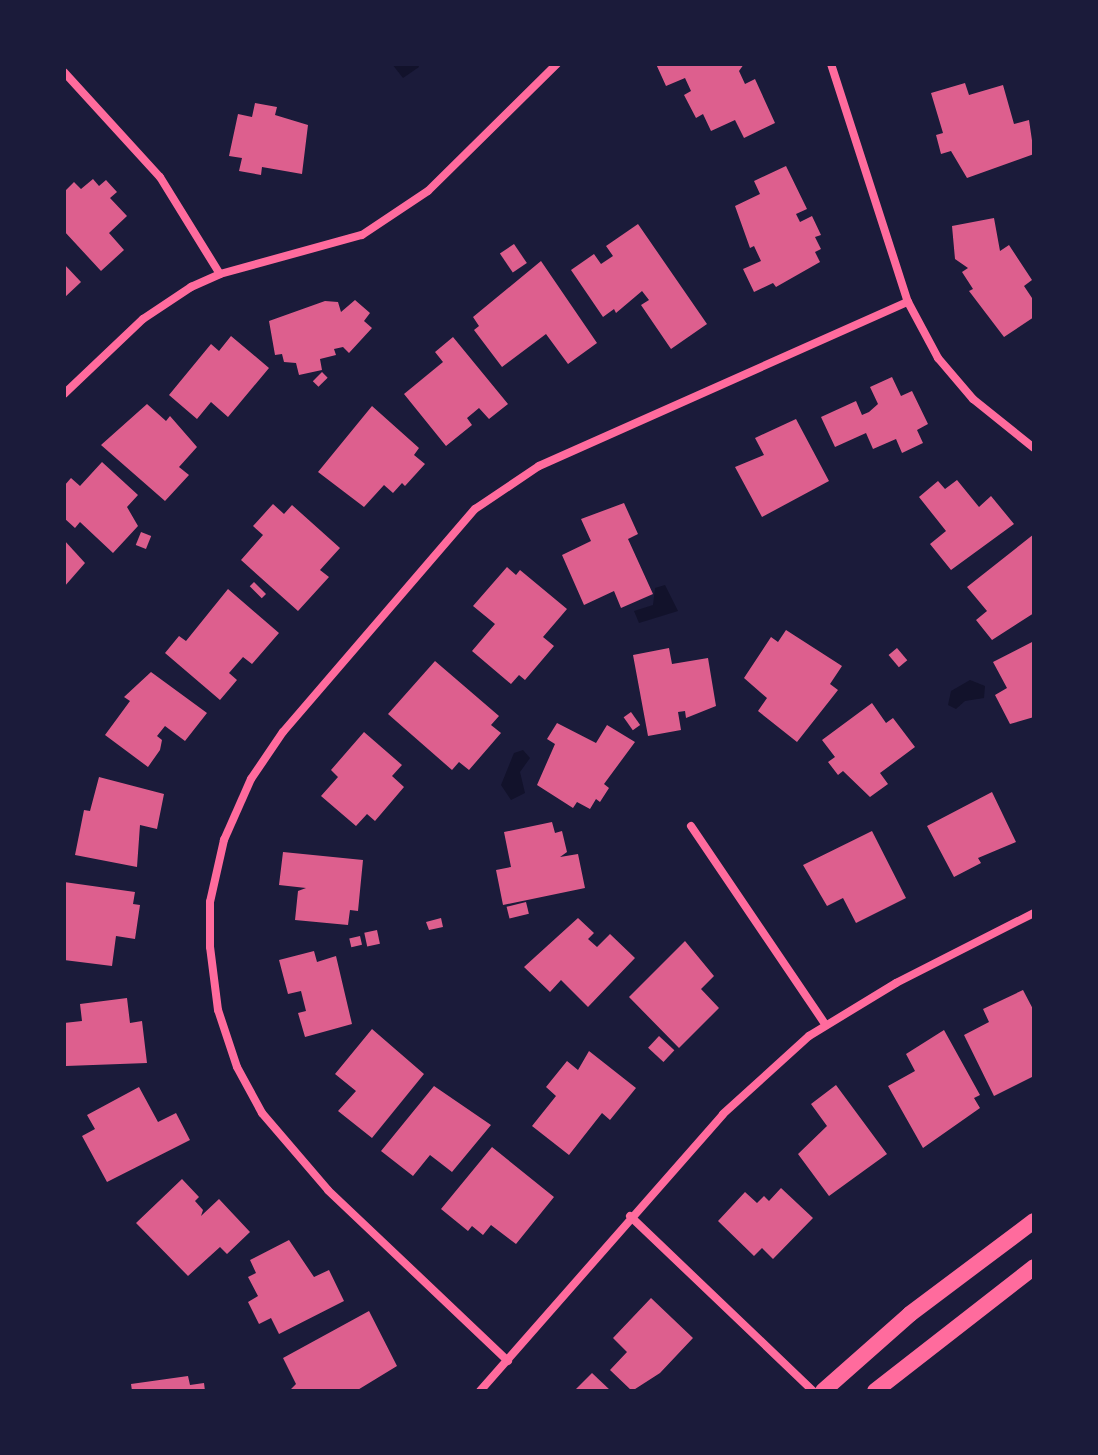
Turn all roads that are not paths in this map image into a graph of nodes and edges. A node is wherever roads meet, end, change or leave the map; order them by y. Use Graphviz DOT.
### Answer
graph roads {
  1 [pos="557,64"];
  2 [pos="831,64"];
  3 [pos="64,72"];
  4 [pos="220,274"];
  5 [pos="908,302"];
  6 [pos="64,394"];
  7 [pos="1034,448"];
  8 [pos="691,826"];
  9 [pos="1034,913"];
  10 [pos="825,1024"];
  11 [pos="630,1216"];
  12 [pos="1034,1221"];
  13 [pos="1034,1267"];
  14 [pos="508,1361"];
  15 [pos="480,1391"];
  16 [pos="813,1391"];
  17 [pos="823,1391"];
  18 [pos="875,1391"];
  1 -- 4 [label="street"];
  2 -- 5 [label="street"];
  3 -- 4 [label="street"];
  4 -- 6 [label="street"];
  5 -- 7 [label="street"];
  5 -- 14 [label="street"];
  8 -- 10 [label="street"];
  9 -- 10 [label="street"];
  10 -- 11 [label="street"];
  11 -- 14 [label="street"];
  11 -- 16 [label="street"];
  12 -- 17 [label="main road"];
  13 -- 18 [label="main road"];
  14 -- 15 [label="street"];
}
